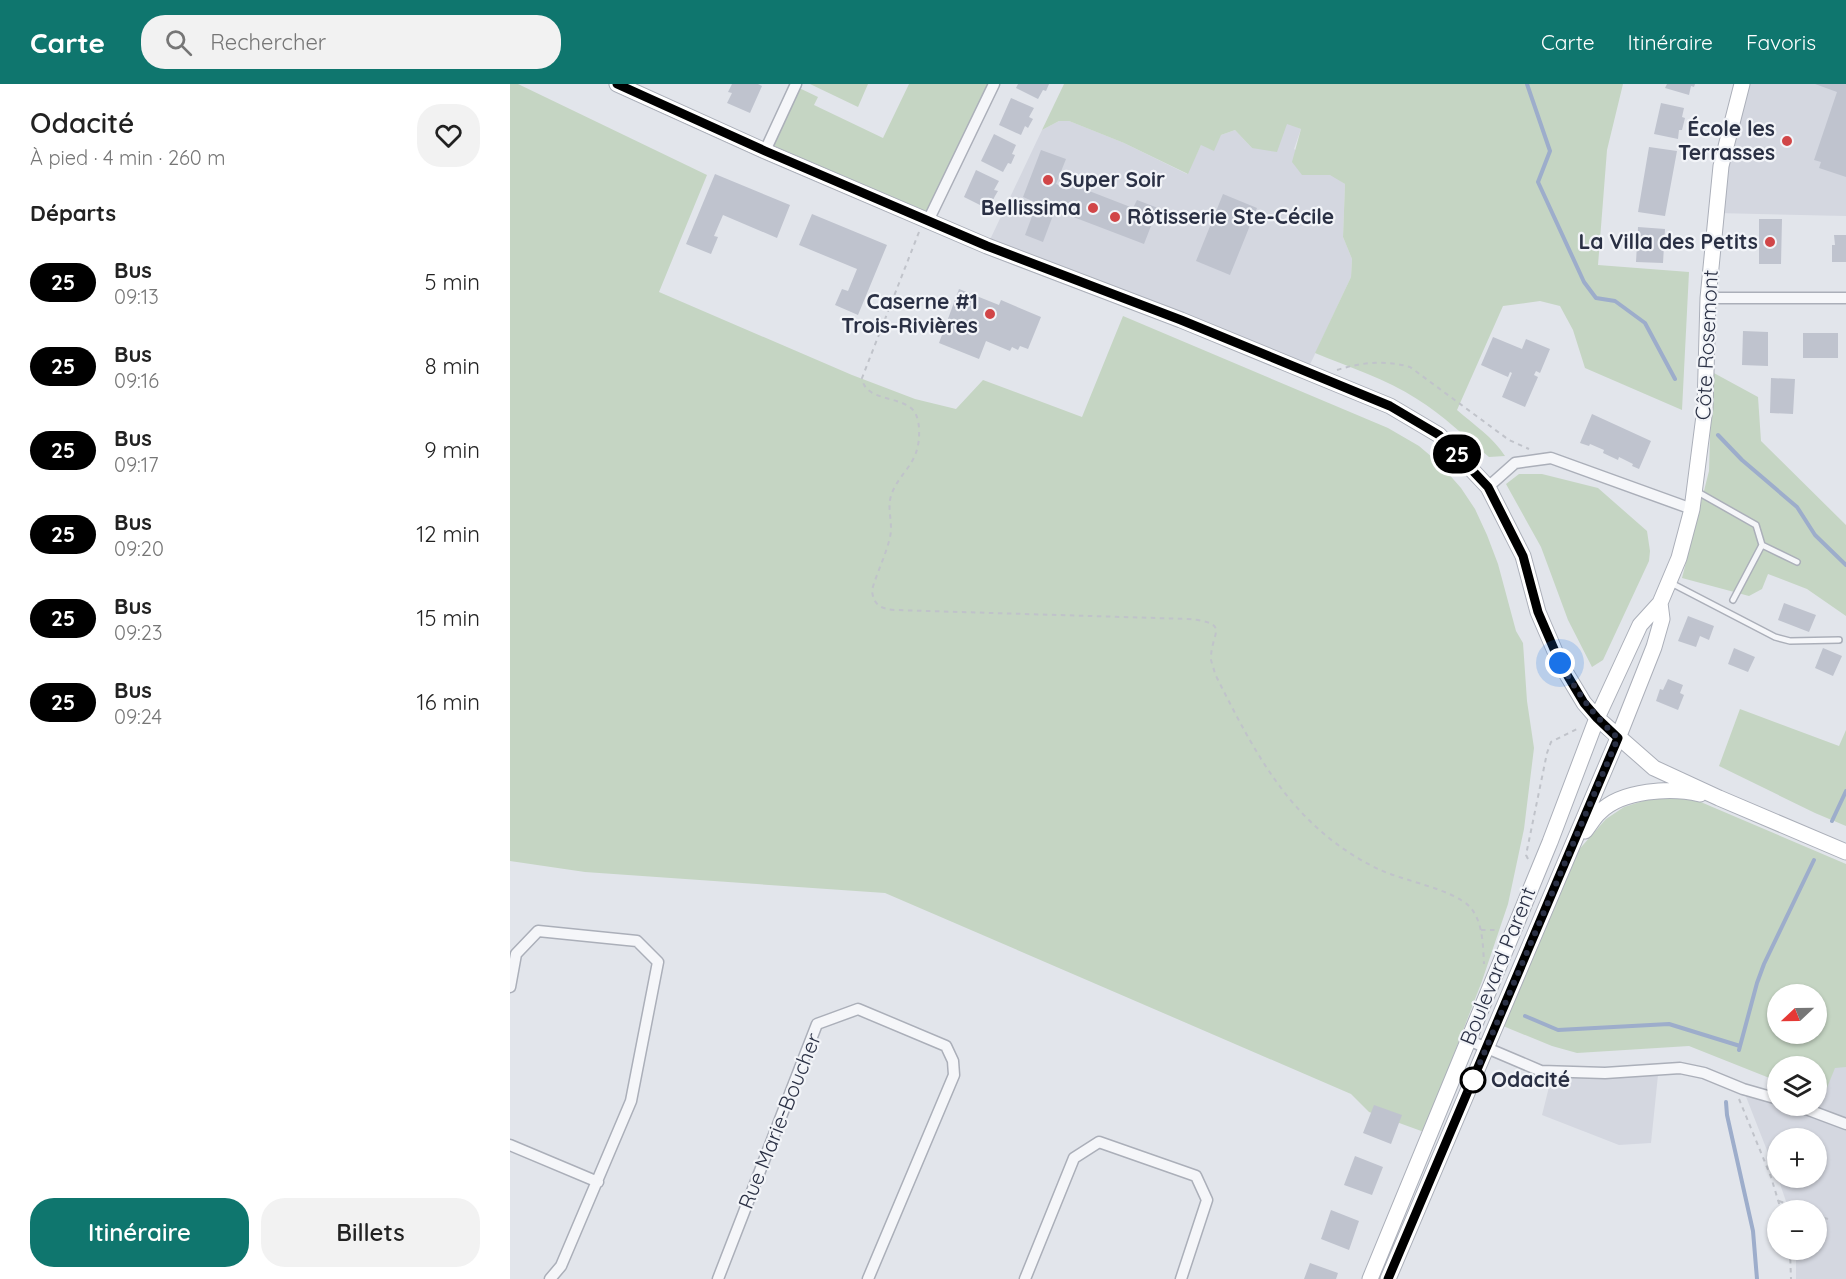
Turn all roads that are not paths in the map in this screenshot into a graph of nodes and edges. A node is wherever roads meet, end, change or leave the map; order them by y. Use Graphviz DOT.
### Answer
graph roads {
  1 [pos="617,84"];
  2 [pos="796,84"];
  3 [pos="994,84"];
  4 [pos="1742,84"];
  5 [pos="765,151"];
  6 [pos="928,221"];
  7 [pos="1708,298"];
  8 [pos="1846,298"];
  9 [pos="1488,487"];
  10 [pos="1694,490"];
  11 [pos="1692,509"];
  12 [pos="1762,545"];
  13 [pos="1797,562"];
  14 [pos="1669,582"];
  15 [pos="1733,600"];
  16 [pos="1660,603"];
  17 [pos="1839,640"];
  18 [pos="1597,718"];
  19 [pos="1618,738"];
  20 [pos="1719,798"];
  21 [pos="1572,848"];
  22 [pos="1846,852"];
  23 [pos="510,987"];
  24 [pos="1468,1040"];
  25 [pos="1486,1048"];
  26 [pos="1767,1096"];
  27 [pos="1825,1116"];
  28 [pos="1846,1124"];
  29 [pos="510,1145"];
  30 [pos="598,1182"];
  31 [pos="550,1279"];
  32 [pos="718,1279"];
  33 [pos="868,1279"];
  34 [pos="1024,1279"];
  35 [pos="1181,1279"];
  36 [pos="1370,1279"];
  37 [pos="1388,1279"];
  1 -- 5 [label="street"];
  2 -- 5 [label="street"];
  3 -- 6 [label="street"];
  4 -- 7 [label="street, Côte Rosemont"];
  5 -- 6 [label="street"];
  6 -- 9 [label="street"];
  7 -- 8 [label="street"];
  7 -- 10 [label="street, Côte Rosemont"];
  9 -- 11 [label="street"];
  9 -- 18 [label="street"];
  10 -- 11 [label="street, Côte Rosemont"];
  10 -- 12 [label="lane"];
  11 -- 14 [label="street, Côte Rosemont"];
  12 -- 13 [label="lane"];
  12 -- 15 [label="lane"];
  14 -- 16 [label="street, Côte Rosemont"];
  14 -- 17 [label="lane"];
  16 -- 18 [label="street, Côte Rosemont"];
  16 -- 19 [label="street, Côte Rosemont"];
  18 -- 19 [label="street"];
  18 -- 24 [label="street, Boulevard Parent"];
  19 -- 20 [label="street"];
  19 -- 21 [label="street, Boulevard Parent"];
  20 -- 21 [label="street"];
  20 -- 22 [label="street"];
  21 -- 25 [label="street, Boulevard Parent"];
  23 -- 30 [label="street"];
  24 -- 25 [label="street"];
  24 -- 36 [label="street, Boulevard Parent"];
  25 -- 26 [label="street"];
  25 -- 37 [label="street, Boulevard Parent"];
  27 -- 28 [label="street"];
  29 -- 30 [label="street"];
  30 -- 31 [label="street"];
  32 -- 33 [label="street, Rue Marie-Boucher"];
  34 -- 35 [label="street"];
}
